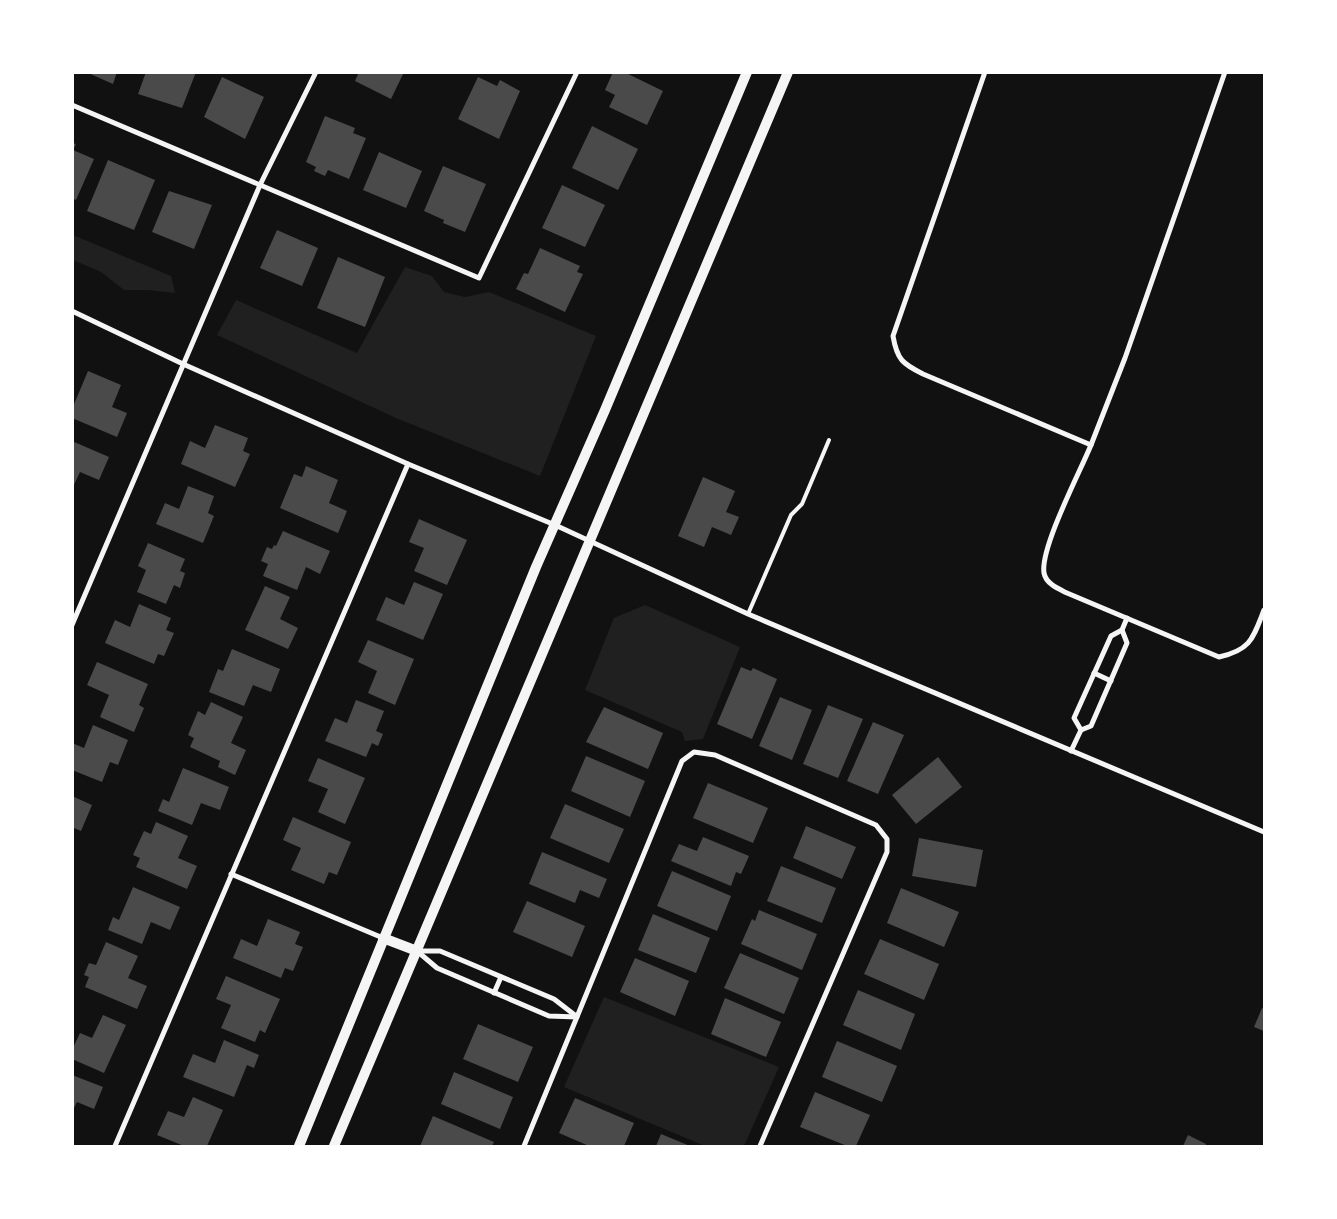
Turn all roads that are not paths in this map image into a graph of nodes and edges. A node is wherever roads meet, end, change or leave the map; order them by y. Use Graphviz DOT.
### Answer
graph roads {
  1 [pos="316,72"];
  2 [pos="577,72"];
  3 [pos="747,72"];
  4 [pos="788,72"];
  5 [pos="985,72"];
  6 [pos="1225,72"];
  7 [pos="72,105"];
  8 [pos="260,185"];
  9 [pos="72,311"];
  10 [pos="182,364"];
  11 [pos="829,440"];
  12 [pos="1091,445"];
  13 [pos="408,464"];
  14 [pos="555,526"];
  15 [pos="589,542"];
  16 [pos="1264,610"];
  17 [pos="748,614"];
  18 [pos="1127,618"];
  19 [pos="72,625"];
  20 [pos="1122,630"];
  21 [pos="1094,673"];
  22 [pos="1111,681"];
  23 [pos="1080,730"];
  24 [pos="1072,751"];
  25 [pos="1264,832"];
  26 [pos="231,874"];
  27 [pos="383,938"];
  28 [pos="417,951"];
  29 [pos="501,977"];
  30 [pos="494,993"];
  31 [pos="577,1017"];
  32 [pos="115,1146"];
  33 [pos="299,1146"];
  34 [pos="334,1146"];
  35 [pos="524,1146"];
  36 [pos="760,1146"];
  1 -- 8 [label="street"];
  2 -- 8 [label="street"];
  3 -- 14 [label="main road"];
  4 -- 15 [label="main road"];
  5 -- 12 [label="street"];
  6 -- 12 [label="street"];
  7 -- 8 [label="street"];
  8 -- 10 [label="street"];
  9 -- 10 [label="street"];
  10 -- 13 [label="street"];
  10 -- 19 [label="street"];
  11 -- 17 [label="lane"];
  12 -- 18 [label="street"];
  13 -- 14 [label="street"];
  13 -- 26 [label="street"];
  14 -- 15 [label="street"];
  14 -- 27 [label="main road"];
  15 -- 17 [label="street"];
  15 -- 28 [label="main road"];
  16 -- 18 [label="street"];
  17 -- 24 [label="street"];
  18 -- 20 [label="street"];
  20 -- 21 [label="street"];
  20 -- 22 [label="street"];
  21 -- 22 [label="street"];
  21 -- 23 [label="street"];
  22 -- 23 [label="street"];
  23 -- 24 [label="street"];
  24 -- 25 [label="street"];
  26 -- 27 [label="street"];
  26 -- 32 [label="street"];
  27 -- 28 [label="main road"];
  27 -- 33 [label="main road"];
  28 -- 29 [label="street"];
  28 -- 30 [label="street"];
  28 -- 34 [label="main road"];
  29 -- 30 [label="street"];
  29 -- 31 [label="street"];
  30 -- 31 [label="street"];
  31 -- 35 [label="street"];
  31 -- 36 [label="street"];
}
